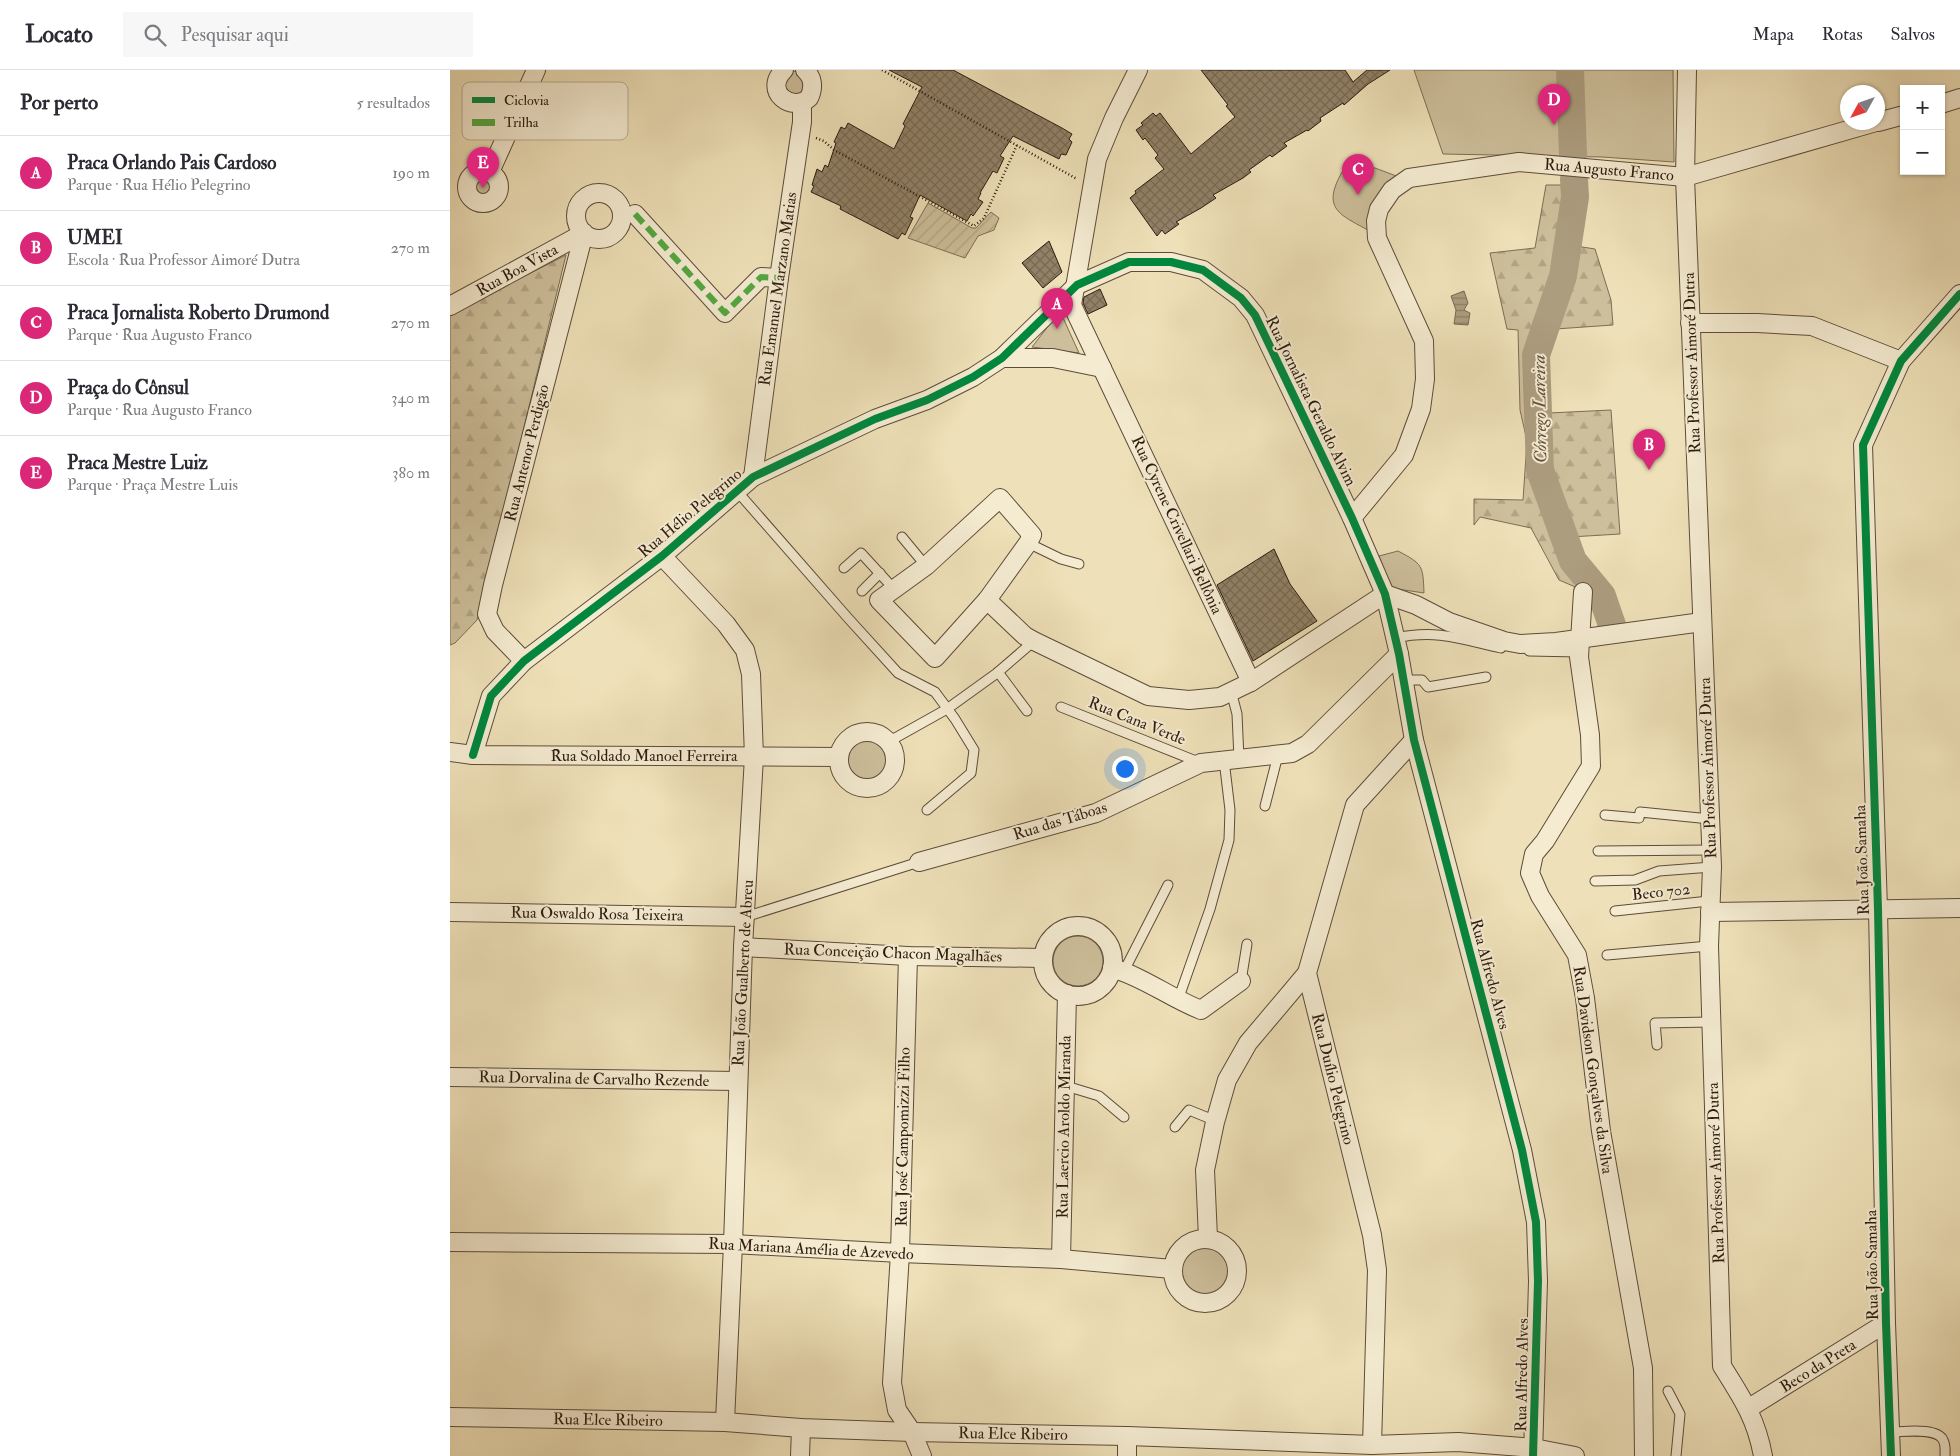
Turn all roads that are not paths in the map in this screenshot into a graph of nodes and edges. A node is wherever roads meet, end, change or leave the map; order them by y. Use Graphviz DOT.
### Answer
graph roads {
  1 [pos="536,70"];
  2 [pos="784,70"];
  3 [pos="804,70"];
  4 [pos="1138,70"];
  5 [pos="1687,70"];
  6 [pos="531,82"];
  7 [pos="1960,98"];
  8 [pos="802,102"];
  9 [pos="1945,103"];
  10 [pos="1900,116"];
  11 [pos="1885,120"];
  12 [pos="1849,130"];
  13 [pos="504,140"];
  14 [pos="490,172"];
  15 [pos="1685,177"];
  16 [pos="635,214"];
  17 [pos="584,233"];
  18 [pos="779,278"];
  19 [pos="1077,285"];
  20 [pos="1960,294"];
  21 [pos="450,306"];
  22 [pos="1690,323"];
  23 [pos="1002,358"];
  24 [pos="1901,361"];
  25 [pos="1102,368"];
  26 [pos="753,476"];
  27 [pos="736,490"];
  28 [pos="1352,518"];
  29 [pos="902,537"];
  30 [pos="1028,543"];
  31 [pos="662,556"];
  32 [pos="1079,564"];
  33 [pos="926,566"];
  34 [pos="844,568"];
  35 [pos="880,573"];
  36 [pos="894,589"];
  37 [pos="862,591"];
  38 [pos="1583,592"];
  39 [pos="1385,594"];
  40 [pos="987,600"];
  41 [pos="1702,622"];
  42 [pos="1034,641"];
  43 [pos="1579,645"];
  44 [pos="1397,646"];
  45 [pos="524,661"];
  46 [pos="998,672"];
  47 [pos="1486,676"];
  48 [pos="1403,680"];
  49 [pos="1251,682"];
  50 [pos="1231,692"];
  51 [pos="1061,707"];
  52 [pos="947,708"];
  53 [pos="1027,711"];
  54 [pos="1414,740"];
  55 [pos="888,742"];
  56 [pos="450,752"];
  57 [pos="1278,754"];
  58 [pos="472,755"];
  59 [pos="754,757"];
  60 [pos="839,757"];
  61 [pos="1232,760"];
  62 [pos="1201,763"];
  63 [pos="1265,806"];
  64 [pos="927,810"];
  65 [pos="1605,815"];
  66 [pos="1710,819"];
  67 [pos="1598,850"];
  68 [pos="1711,858"];
  69 [pos="919,862"];
  70 [pos="1596,881"];
  71 [pos="1168,885"];
  72 [pos="1710,907"];
  73 [pos="1960,908"];
  74 [pos="1878,909"];
  75 [pos="1615,911"];
  76 [pos="450,912"];
  77 [pos="745,917"];
  78 [pos="1247,944"];
  79 [pos="1709,946"];
  80 [pos="743,947"];
  81 [pos="1607,955"];
  82 [pos="908,956"];
  83 [pos="1043,958"];
  84 [pos="1118,969"];
  85 [pos="1307,973"];
  86 [pos="1241,981"];
  87 [pos="1067,994"];
  88 [pos="1178,1000"];
  89 [pos="1712,1022"];
  90 [pos="1657,1045"];
  91 [pos="450,1077"];
  92 [pos="738,1081"];
  93 [pos="1066,1086"];
  94 [pos="1124,1117"];
  95 [pos="1216,1121"];
  96 [pos="1175,1127"];
  97 [pos="1208,1238"];
  98 [pos="450,1242"];
  99 [pos="733,1244"];
  100 [pos="900,1253"];
  101 [pos="1061,1260"];
  102 [pos="1172,1268"];
  103 [pos="1886,1323"];
  104 [pos="1668,1390"];
  105 [pos="1749,1408"];
  106 [pos="450,1417"];
  107 [pos="725,1422"];
  108 [pos="800,1428"];
  109 [pos="912,1432"];
  110 [pos="1890,1432"];
  111 [pos="1127,1436"];
  112 [pos="1372,1444"];
  113 [pos="1534,1452"];
  114 [pos="800,1456"];
  115 [pos="922,1456"];
  116 [pos="1127,1456"];
  117 [pos="1575,1456"];
  118 [pos="1644,1456"];
  119 [pos="1676,1456"];
  120 [pos="1763,1456"];
  121 [pos="1891,1456"];
  122 [pos="1945,1456"];
  1 -- 6 [label="street"];
  2 -- 8 [label="street"];
  3 -- 8 [label="street, Rua Emanuel Marzano Matias"];
  4 -- 19 [label="street, Rua Cyrene Crivellari Bellônia"];
  5 -- 15 [label="street, Rua Professor Aimoré Dutra"];
  7 -- 9 [label="street"];
  8 -- 18 [label="street, Rua Emanuel Marzano Matias"];
  10 -- 11 [label="street, Rua Augusto Franco"];
  12 -- 15 [label="street, Rua Augusto Franco"];
  13 -- 14 [label="street"];
  15 -- 22 [label="street, Rua Professor Aimoré Dutra"];
  15 -- 28 [label="street, Rua Augusto Franco"];
  16 -- 18 [label="street"];
  17 -- 21 [label="street, Rua Boa Vista"];
  17 -- 45 [label="street, Rua Antenor Perdigão"];
  18 -- 26 [label="street, Rua Emanuel Marzano Matias"];
  19 -- 23 [label="street, Rua Hélio Pelegrino"];
  19 -- 25 [label="street, Rua Cyrene Crivellari Bellônia"];
  19 -- 28 [label="street, Rua Jornalista Geraldo Alvim"];
  20 -- 24 [label="street, Rua João Samaha"];
  22 -- 24 [label="street"];
  22 -- 41 [label="street, Rua Professor Aimoré Dutra"];
  23 -- 25 [label="street"];
  23 -- 26 [label="street, Rua Hélio Pelegrino"];
  24 -- 74 [label="street, Rua João Samaha"];
  25 -- 49 [label="street, Rua Cyrene Crivellari Bellônia"];
  26 -- 27 [label="street, Rua Hélio Pelegrino"];
  27 -- 31 [label="street, Rua Hélio Pelegrino"];
  27 -- 52 [label="lane"];
  28 -- 39 [label="street, Rua Alfredo Alves"];
  29 -- 33 [label="lane"];
  30 -- 32 [label="lane"];
  30 -- 33 [label="street"];
  30 -- 40 [label="street"];
  31 -- 45 [label="street, Rua Hélio Pelegrino"];
  31 -- 59 [label="street, Rua João Gualberto de Abreu"];
  33 -- 36 [label="street"];
  34 -- 35 [label="lane"];
  35 -- 36 [label="lane"];
  35 -- 37 [label="lane"];
  36 -- 40 [label="street"];
  38 -- 43 [label="street, Rua Davidson Gonçalves da Silva"];
  39 -- 43 [label="street"];
  39 -- 44 [label="street, Rua Alfredo Alves"];
  39 -- 49 [label="street"];
  40 -- 42 [label="street"];
  41 -- 43 [label="street"];
  41 -- 66 [label="street, Rua Professor Aimoré Dutra"];
  42 -- 46 [label="lane"];
  42 -- 50 [label="street"];
  43 -- 44 [label="lane"];
  43 -- 118 [label="street, Rua Davidson Gonçalves da Silva"];
  44 -- 48 [label="street, Rua Alfredo Alves"];
  44 -- 57 [label="street, Rua das Táboas"];
  45 -- 58 [label="street, Rua Hélio Pelegrino"];
  46 -- 52 [label="lane"];
  46 -- 53 [label="lane"];
  47 -- 48 [label="lane"];
  48 -- 54 [label="street, Rua Alfredo Alves"];
  49 -- 50 [label="street"];
  50 -- 61 [label="lane"];
  51 -- 62 [label="lane, Rua Cana Verde"];
  52 -- 55 [label="lane"];
  52 -- 64 [label="lane"];
  54 -- 85 [label="street, Rua Duílio Pelegrino"];
  54 -- 113 [label="street, Rua Alfredo Alves"];
  55 -- 60 [label="street"];
  55 -- 60 [label="street"];
  56 -- 58 [label="street, Rua Soldado Manoel Ferreira"];
  57 -- 61 [label="street, Rua das Táboas"];
  57 -- 63 [label="lane"];
  58 -- 59 [label="street, Rua Soldado Manoel Ferreira"];
  59 -- 60 [label="street, Rua Soldado Manoel Ferreira"];
  59 -- 77 [label="street, Rua João Gualberto de Abreu"];
  61 -- 62 [label="street, Rua das Táboas"];
  61 -- 88 [label="lane"];
  62 -- 69 [label="street, Rua das Táboas"];
  65 -- 66 [label="lane"];
  66 -- 68 [label="street, Rua Professor Aimoré Dutra"];
  67 -- 68 [label="lane"];
  68 -- 70 [label="lane"];
  68 -- 72 [label="street, Rua Professor Aimoré Dutra"];
  69 -- 77 [label="lane, Rua das Táboas"];
  71 -- 84 [label="lane"];
  72 -- 74 [label="street"];
  72 -- 75 [label="lane, Beco 702"];
  72 -- 79 [label="street, Rua Professor Aimoré Dutra"];
  73 -- 74 [label="street"];
  74 -- 103 [label="street, Rua João Samaha"];
  76 -- 77 [label="street, Rua Oswaldo Rosa Teixeira"];
  77 -- 80 [label="street, Rua João Gualberto de Abreu"];
  78 -- 86 [label="lane"];
  79 -- 81 [label="lane"];
  79 -- 89 [label="street, Rua Professor Aimoré Dutra"];
  80 -- 82 [label="street, Rua Conceição Chacon Magalhães"];
  80 -- 92 [label="street, Rua João Gualberto de Abreu"];
  82 -- 83 [label="street, Rua Conceição Chacon Magalhães"];
  82 -- 100 [label="street, Rua José Campomizzi Filho"];
  83 -- 84 [label="street"];
  83 -- 87 [label="street"];
  84 -- 87 [label="street"];
  84 -- 88 [label="street"];
  85 -- 95 [label="street"];
  85 -- 112 [label="street, Rua Duílio Pelegrino"];
  86 -- 88 [label="street"];
  87 -- 93 [label="street, Rua Laercio Aroldo Miranda"];
  89 -- 90 [label="lane"];
  89 -- 105 [label="street, Rua Professor Aimoré Dutra"];
  91 -- 92 [label="street, Rua Dorvalina de Carvalho Rezende"];
  92 -- 99 [label="street, Rua João Gualberto de Abreu"];
  93 -- 94 [label="lane"];
  93 -- 101 [label="street, Rua Laercio Aroldo Miranda"];
  95 -- 96 [label="lane"];
  95 -- 97 [label="street"];
  97 -- 102 [label="street"];
  97 -- 102 [label="street"];
  98 -- 99 [label="street, Rua Mariana Amélia de Azevedo"];
  99 -- 100 [label="street, Rua Mariana Amélia de Azevedo"];
  99 -- 107 [label="street, Rua João Gualberto de Abreu"];
  100 -- 101 [label="street, Rua Mariana Amélia de Azevedo"];
  100 -- 109 [label="street, Rua José Campomizzi Filho"];
  101 -- 102 [label="street, Rua Mariana Amélia de Azevedo"];
  103 -- 105 [label="street, Beco da Preta"];
  103 -- 110 [label="street, Rua João Samaha"];
  104 -- 119 [label="lane"];
  105 -- 120 [label="street, Rua Professor Aimoré Dutra"];
  106 -- 107 [label="street, Rua Elce Ribeiro"];
  107 -- 108 [label="street, Rua Elce Ribeiro"];
  108 -- 109 [label="street, Rua Elce Ribeiro"];
  108 -- 114 [label="street"];
  109 -- 111 [label="street, Rua Elce Ribeiro"];
  109 -- 115 [label="street, Rua José Campomizzi Filho"];
  110 -- 121 [label="street, Rua João Samaha"];
  110 -- 122 [label="lane"];
  111 -- 112 [label="street, Rua Elce Ribeiro"];
  111 -- 116 [label="street"];
  112 -- 113 [label="street, Rua Elce Ribeiro"];
  113 -- 117 [label="street, Rua Elce Ribeiro"];
}
